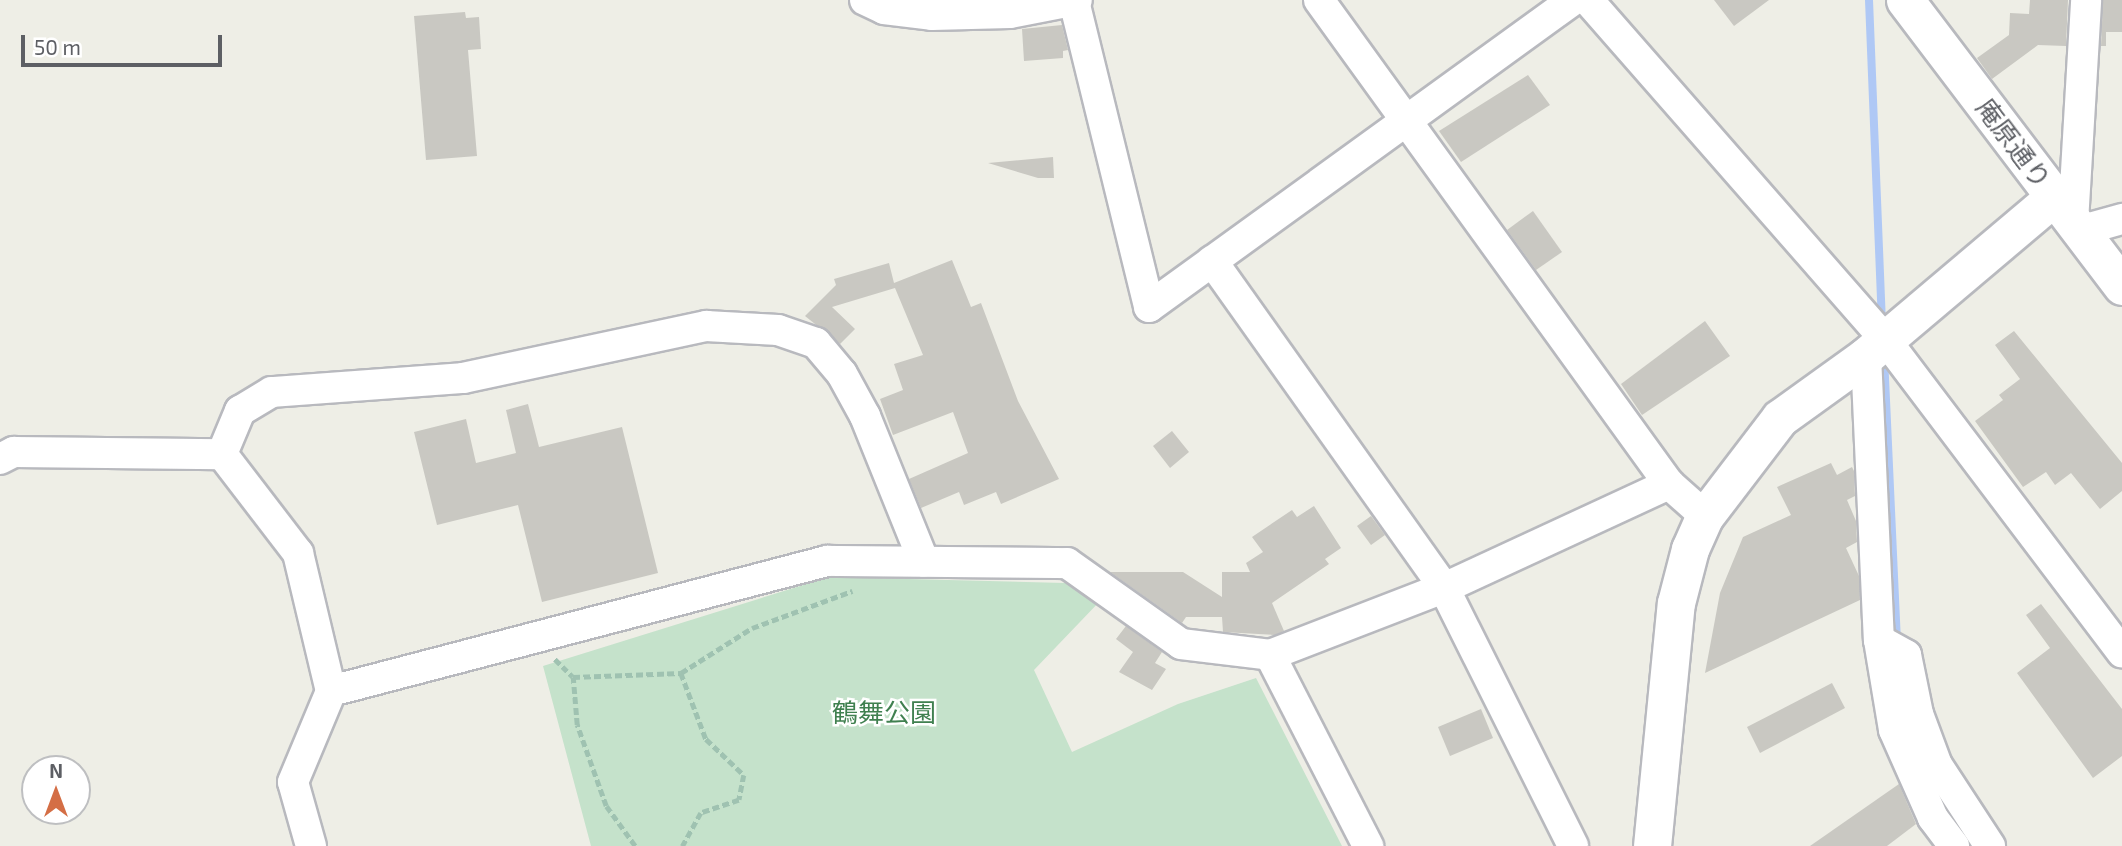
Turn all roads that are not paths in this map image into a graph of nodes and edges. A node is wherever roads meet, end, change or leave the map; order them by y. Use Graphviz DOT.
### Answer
graph roads {
  1 [pos="865,0"];
  2 [pos="1319,0"];
  3 [pos="1573,0"];
  4 [pos="1588,0"];
  5 [pos="1905,0"];
  6 [pos="2085,0"];
  7 [pos="1076,1"];
  8 [pos="952,7"];
  9 [pos="1406,121"];
  10 [pos="2069,216"];
  11 [pos="2122,219"];
  12 [pos="1213,261"];
  13 [pos="2122,286"];
  14 [pos="1875,347"];
  15 [pos="222,454"];
  16 [pos="0,459"];
  17 [pos="1669,484"];
  18 [pos="1704,516"];
  19 [pos="924,562"];
  20 [pos="1444,588"];
  21 [pos="1880,640"];
  22 [pos="2122,652"];
  23 [pos="1270,655"];
  24 [pos="331,691"];
  25 [pos="310,846"];
  26 [pos="1368,846"];
  27 [pos="1573,846"];
  28 [pos="1652,846"];
  29 [pos="1954,846"];
  30 [pos="1990,846"];
  1 -- 8 [label="street"];
  2 -- 9 [label="street"];
  3 -- 9 [label="street"];
  4 -- 14 [label="street"];
  5 -- 10 [label="street, 庵原通り"];
  6 -- 10 [label="street"];
  7 -- 8 [label="street"];
  7 -- 12 [label="street"];
  9 -- 12 [label="street"];
  9 -- 17 [label="street"];
  10 -- 11 [label="street"];
  10 -- 13 [label="street, 庵原通り"];
  10 -- 14 [label="street"];
  12 -- 20 [label="street"];
  14 -- 18 [label="street"];
  14 -- 21 [label="street"];
  14 -- 22 [label="street"];
  15 -- 16 [label="street"];
  15 -- 19 [label="street"];
  15 -- 24 [label="street"];
  17 -- 18 [label="street"];
  17 -- 20 [label="street"];
  18 -- 28 [label="street"];
  19 -- 23 [label="street"];
  19 -- 24 [label="street"];
  20 -- 23 [label="street"];
  20 -- 27 [label="street"];
  21 -- 29 [label="street"];
  21 -- 30 [label="street"];
  23 -- 26 [label="street"];
  24 -- 25 [label="street"];
}
